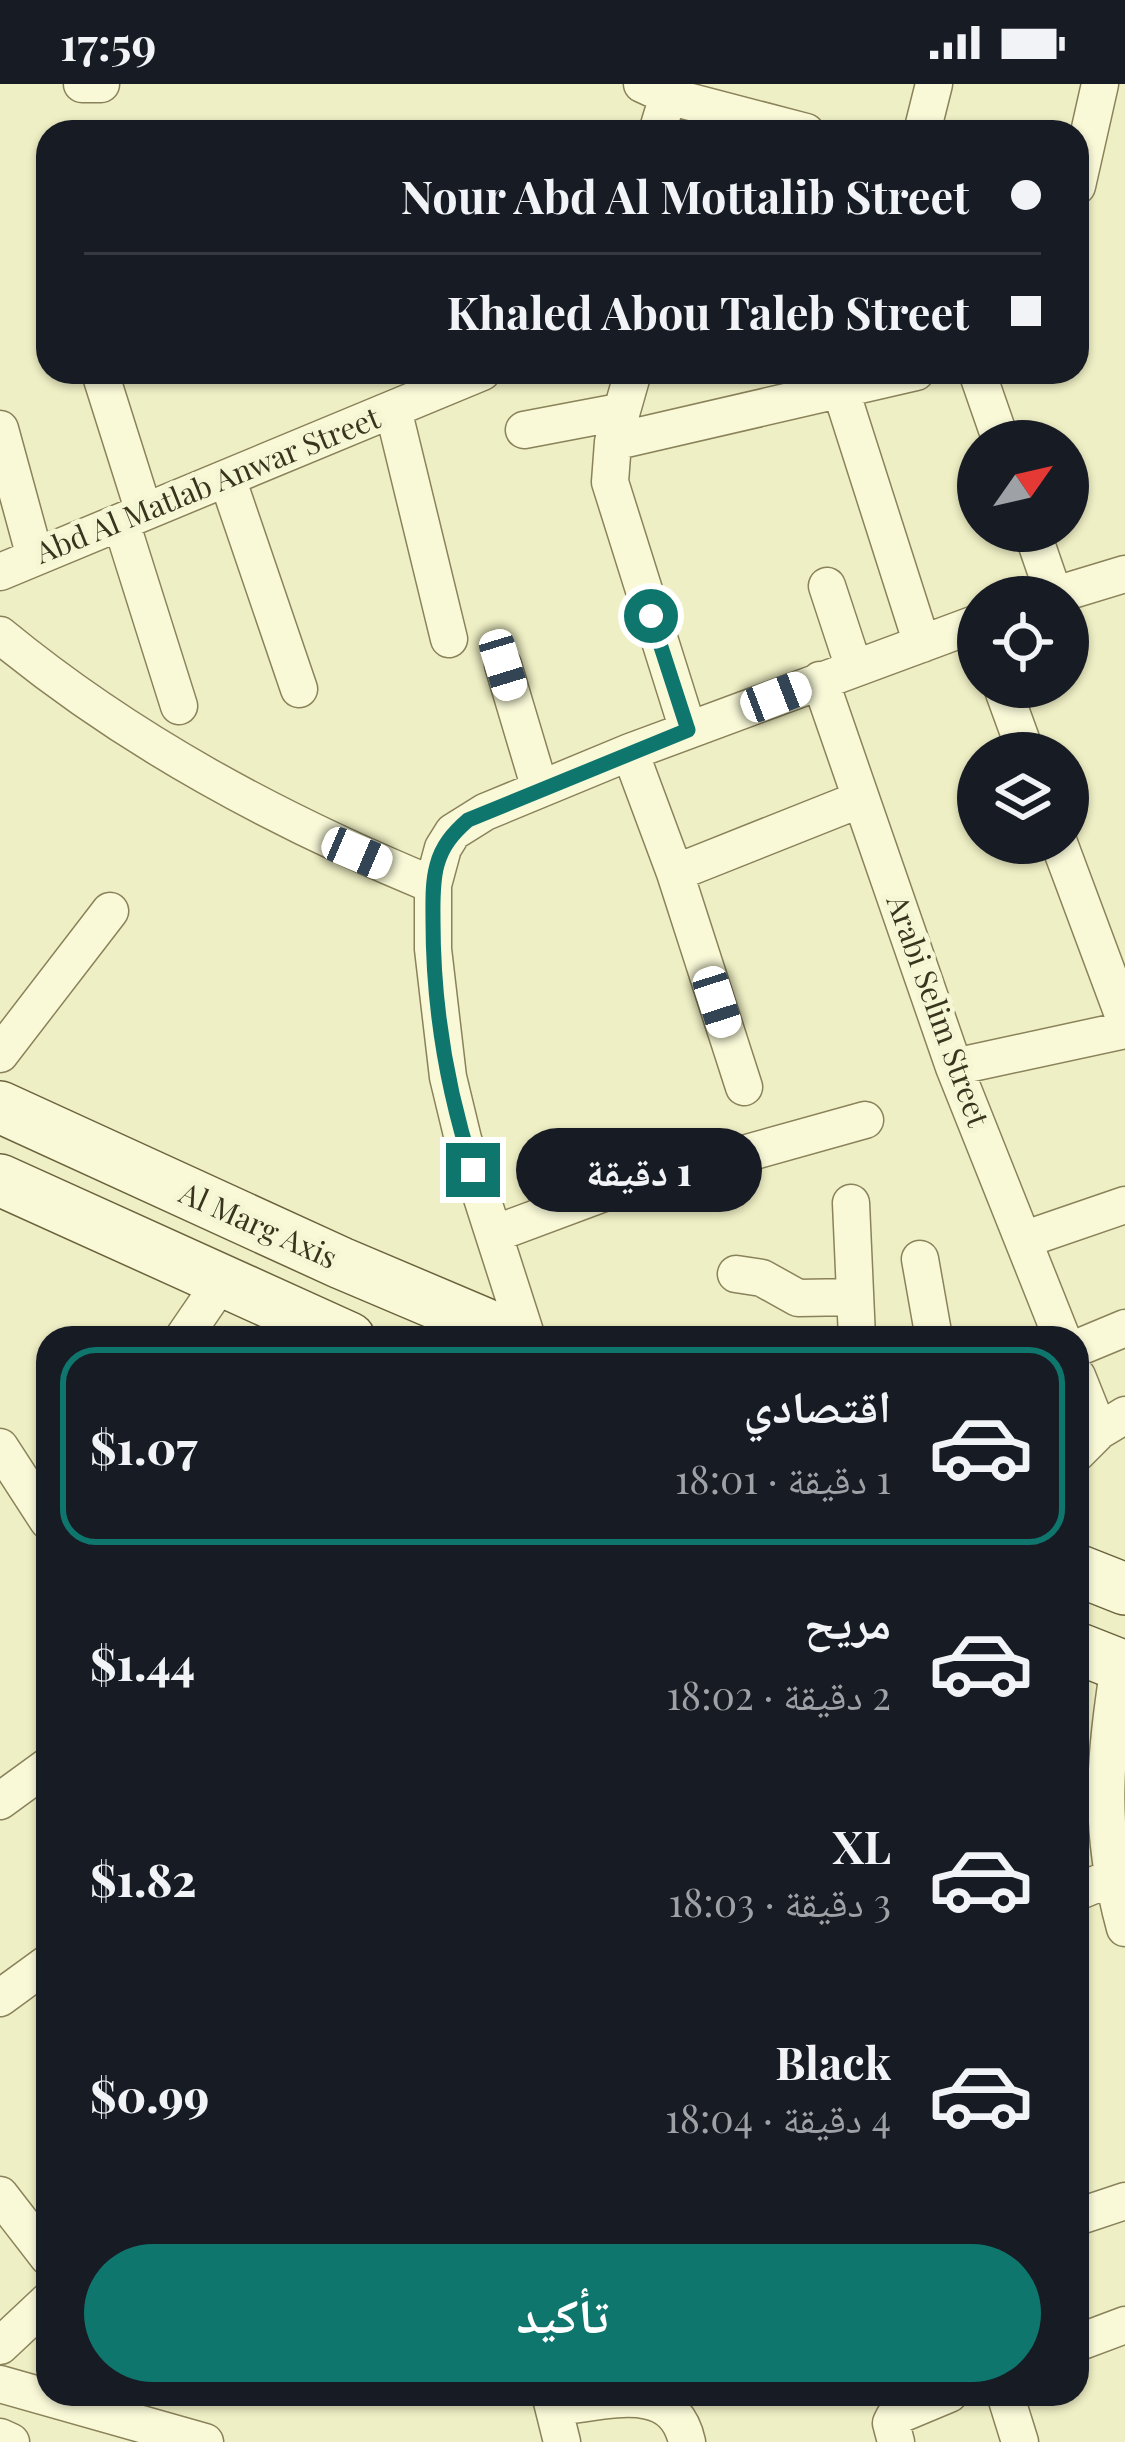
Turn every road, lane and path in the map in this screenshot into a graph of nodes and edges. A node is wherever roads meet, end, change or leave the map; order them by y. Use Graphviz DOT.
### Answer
graph roads {
  1 [pos="82,84"];
  2 [pos="101,84"];
  3 [pos="934,84"];
  4 [pos="1100,84"];
  5 [pos="655,90"];
  6 [pos="656,120"];
  7 [pos="763,120"];
  8 [pos="925,120"];
  9 [pos="1089,133"];
  10 [pos="103,384"];
  11 [pos="454,384"];
  12 [pos="629,384"];
  13 [pos="827,384"];
  14 [pos="838,384"];
  15 [pos="981,384"];
  16 [pos="393,410"];
  17 [pos="994,420"];
  18 [pos="616,427"];
  19 [pos="0,428"];
  20 [pos="524,430"];
  21 [pos="227,478"];
  22 [pos="132,517"];
  23 [pos="35,557"];
  24 [pos="0,572"];
  25 [pos="1125,574"];
  26 [pos="1089,585"];
  27 [pos="827,586"];
  28 [pos="957,631"];
  29 [pos="0,634"];
  30 [pos="449,639"];
  31 [pos="922,644"];
  32 [pos="503,665"];
  33 [pos="837,674"];
  34 [pos="299,689"];
  35 [pos="178,706"];
  36 [pos="688,730"];
  37 [pos="630,752"];
  38 [pos="540,789"];
  39 [pos="861,799"];
  40 [pos="1067,864"];
  41 [pos="675,873"];
  42 [pos="434,885"];
  43 [pos="110,910"];
  44 [pos="1125,1020"];
  45 [pos="1125,1030"];
  46 [pos="0,1054"];
  47 [pos="954,1067"];
  48 [pos="745,1088"];
  49 [pos="0,1107"];
  50 [pos="865,1120"];
  51 [pos="0,1180"];
  52 [pos="850,1203"];
  53 [pos="1125,1205"];
  54 [pos="494,1234"];
  55 [pos="1023,1240"];
  56 [pos="920,1259"];
  57 [pos="736,1274"];
  58 [pos="222,1281"];
  59 [pos="855,1298"];
  60 [pos="190,1326"];
  61 [pos="322,1326"];
  62 [pos="494,1326"];
  63 [pos="520,1326"];
  64 [pos="856,1326"];
  65 [pos="932,1326"];
  66 [pos="1057,1326"];
  67 [pos="1125,1328"];
  68 [pos="1089,1343"];
  69 [pos="0,1447"];
  70 [pos="36,1502"];
  71 [pos="1089,1575"];
  72 [pos="1125,1589"];
  73 [pos="1107,1660"];
  74 [pos="36,1775"];
  75 [pos="0,1801"];
  76 [pos="1094,1885"];
  77 [pos="1125,1928"];
  78 [pos="36,1972"];
  79 [pos="0,1998"];
  80 [pos="0,2195"];
  81 [pos="1125,2201"];
  82 [pos="1089,2213"];
  83 [pos="36,2242"];
  84 [pos="36,2312"];
  85 [pos="1125,2325"];
  86 [pos="1089,2338"];
  87 [pos="0,2346"];
  88 [pos="0,2384"];
  89 [pos="36,2394"];
  90 [pos="78,2406"];
  91 [pos="602,2406"];
  92 [pos="668,2406"];
  93 [pos="921,2406"];
  94 [pos="1009,2406"];
  95 [pos="556,2414"];
  96 [pos="0,2437"];
  97 [pos="11,2442"];
  98 [pos="205,2442"];
  99 [pos="687,2442"];
  100 [pos="896,2442"];
  101 [pos="1020,2442"];
  1 -- 2 [label="street"];
  3 -- 8 [label="street"];
  4 -- 9 [label="street"];
  5 -- 6 [label="street"];
  5 -- 7 [label="street"];
  10 -- 22 [label="street"];
  11 -- 16 [label="street, Abd Al Matlab Anwar Street"];
  12 -- 18 [label="street"];
  13 -- 18 [label="street"];
  14 -- 31 [label="street"];
  15 -- 17 [label="street"];
  16 -- 21 [label="street, Abd Al Matlab Anwar Street"];
  16 -- 30 [label="street"];
  18 -- 20 [label="street"];
  18 -- 36 [label="street"];
  19 -- 23 [label="street"];
  21 -- 22 [label="street, Abd Al Matlab Anwar Street"];
  21 -- 34 [label="street"];
  22 -- 23 [label="street, Abd Al Matlab Anwar Street"];
  22 -- 35 [label="street"];
  23 -- 24 [label="street, Abd Al Matlab Anwar Street"];
  25 -- 26 [label="street"];
  27 -- 33 [label="street, Arabi Selim Street"];
  28 -- 31 [label="street"];
  29 -- 42 [label="street"];
  31 -- 33 [label="street"];
  32 -- 38 [label="street"];
  33 -- 36 [label="street"];
  33 -- 39 [label="street, Arabi Selim Street"];
  36 -- 37 [label="street"];
  37 -- 38 [label="street"];
  37 -- 41 [label="street"];
  38 -- 42 [label="street"];
  39 -- 41 [label="street"];
  39 -- 47 [label="street, Arabi Selim Street"];
  40 -- 44 [label="street"];
  41 -- 48 [label="street"];
  42 -- 54 [label="street"];
  43 -- 46 [label="street"];
  45 -- 47 [label="street"];
  47 -- 55 [label="street, Arabi Selim Street"];
  49 -- 62 [label="main road, Al Marg Axis"];
  50 -- 54 [label="street"];
  51 -- 58 [label="main road"];
  52 -- 59 [label="street"];
  53 -- 55 [label="street"];
  54 -- 63 [label="street"];
  55 -- 66 [label="street, Arabi Selim Street"];
  56 -- 65 [label="street"];
  57 -- 59 [label="street"];
  58 -- 60 [label="street"];
  58 -- 61 [label="main road"];
  59 -- 64 [label="street"];
  67 -- 68 [label="street"];
  69 -- 70 [label="street"];
  71 -- 72 [label="main road"];
  73 -- 76 [label="street"];
  74 -- 75 [label="street"];
  76 -- 77 [label="street"];
  78 -- 79 [label="street"];
  80 -- 83 [label="street"];
  81 -- 82 [label="street"];
  84 -- 87 [label="street"];
  85 -- 86 [label="street"];
  88 -- 89 [label="street"];
  90 -- 98 [label="street"];
  91 -- 95 [label="street"];
  92 -- 99 [label="street"];
  93 -- 100 [label="street"];
  94 -- 101 [label="street"];
  96 -- 97 [label="street"];
}
